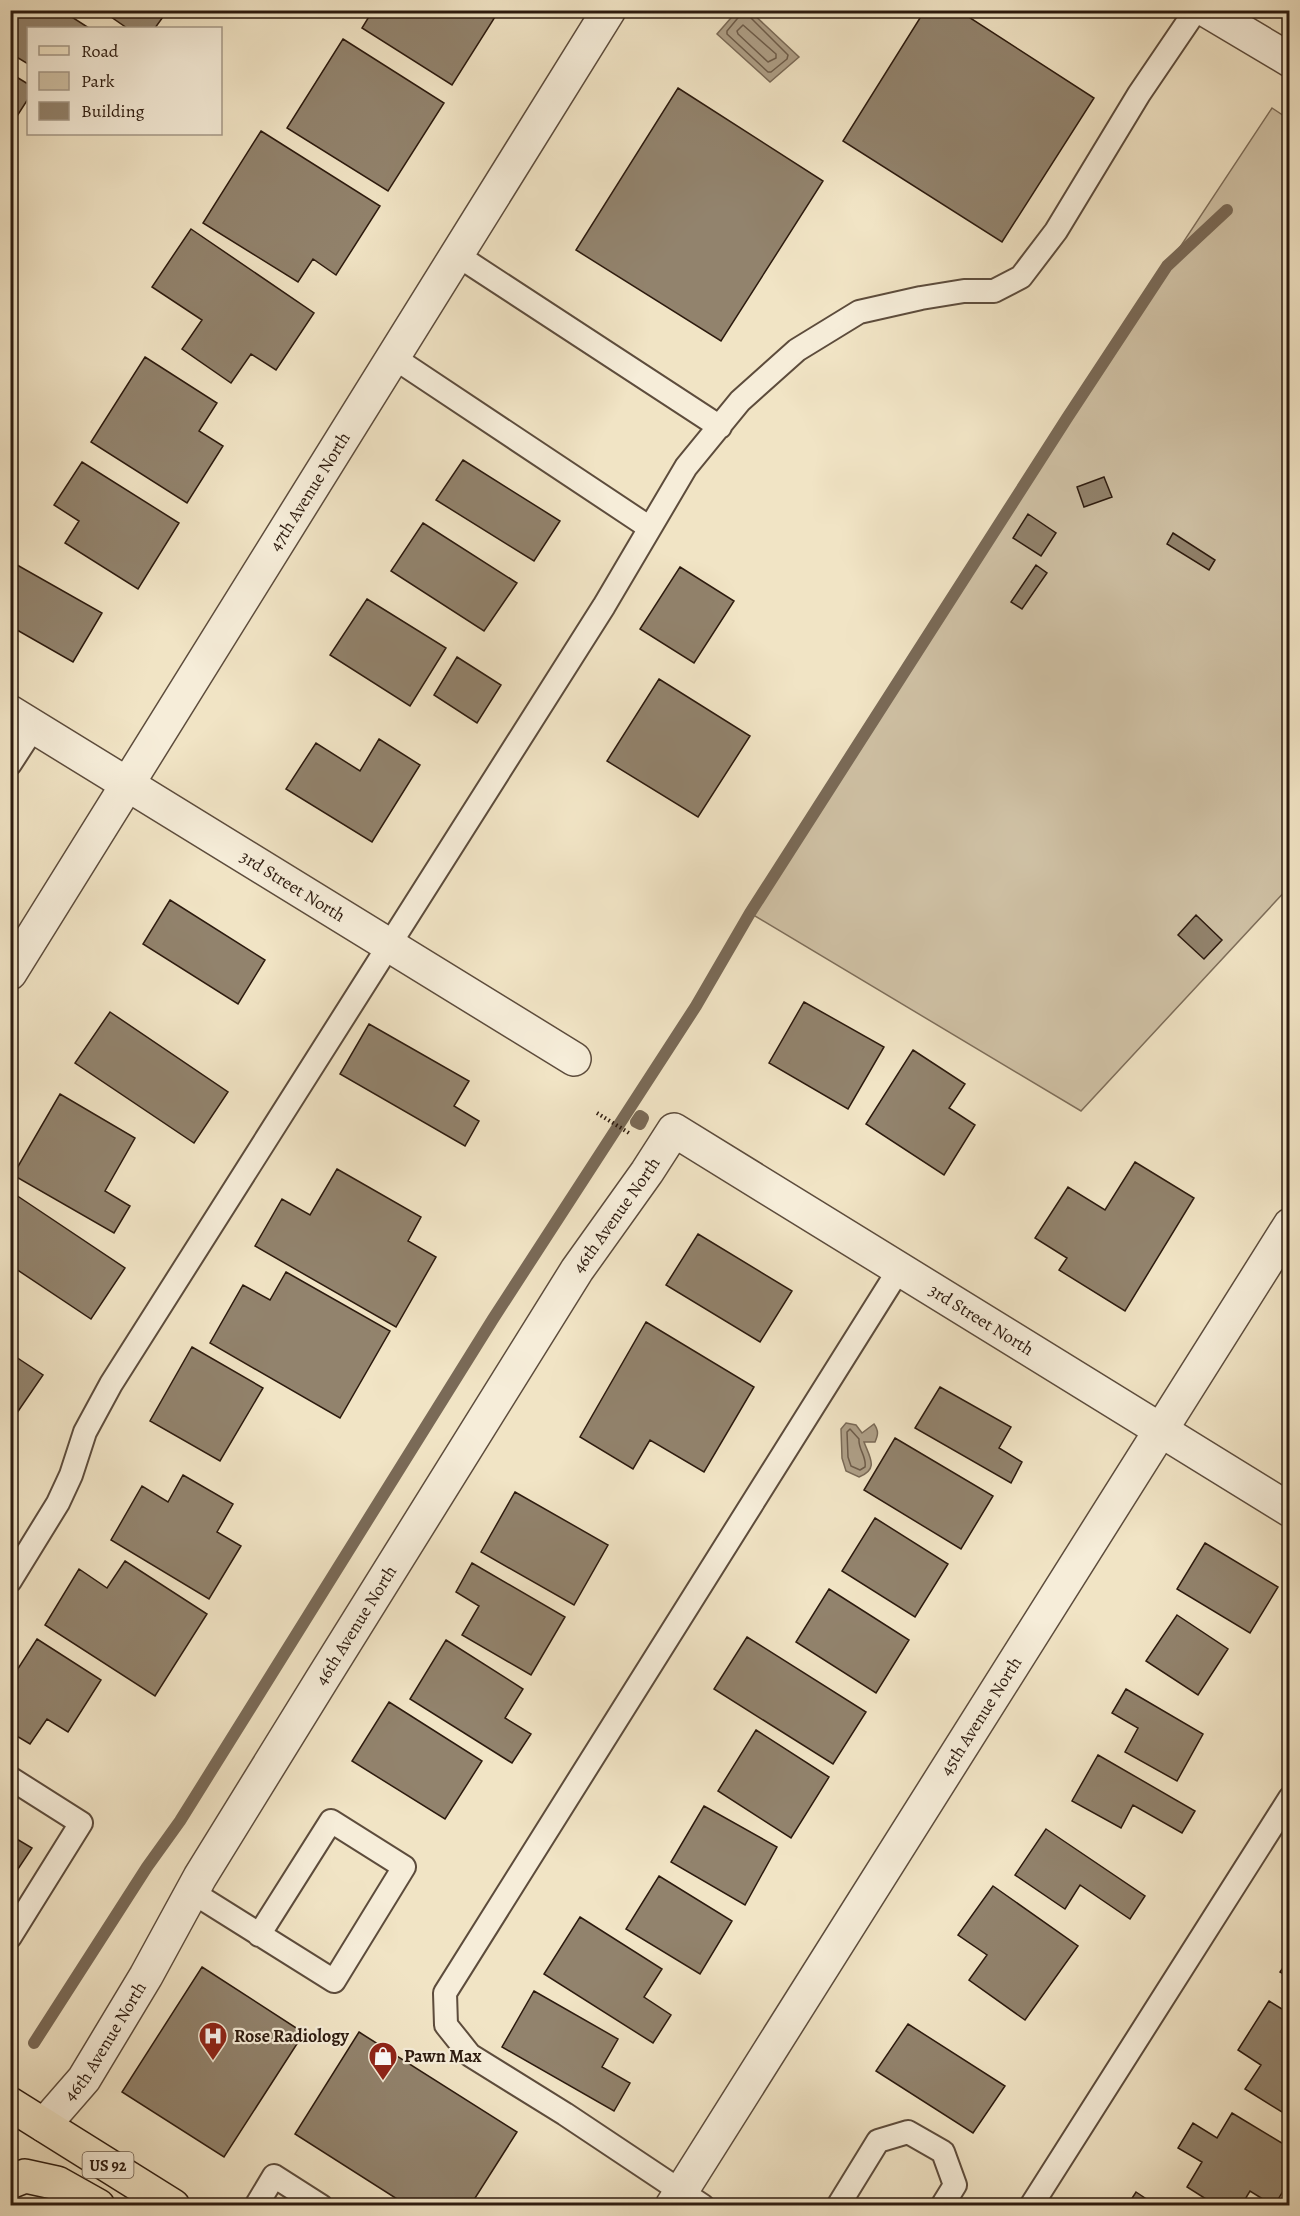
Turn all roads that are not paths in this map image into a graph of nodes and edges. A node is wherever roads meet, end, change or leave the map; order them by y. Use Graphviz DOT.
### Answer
graph roads {
  1 [pos="609,10"];
  2 [pos="1196,10"];
  3 [pos="1206,10"];
  4 [pos="1290,60"];
  5 [pos="457,255"];
  6 [pos="393,357"];
  7 [pos="720,427"];
  8 [pos="650,528"];
  9 [pos="22,719"];
  10 [pos="10,764"];
  11 [pos="127,786"];
  12 [pos="389,944"];
  13 [pos="10,973"];
  14 [pos="574,1059"];
  15 [pos="674,1130"];
  16 [pos="1290,1225"];
  17 [pos="900,1268"];
  18 [pos="1161,1429"];
  19 [pos="1290,1510"];
  20 [pos="10,1581"];
  21 [pos="10,1778"];
  22 [pos="1290,1798"];
  23 [pos="192,1892"];
  24 [pos="259,1935"];
  25 [pos="10,1937"];
  26 [pos="10,2104"];
  27 [pos="44,2125"];
  28 [pos="10,2133"];
  29 [pos="10,2182"];
  30 [pos="685,2201"];
  31 [pos="98,2205"];
  32 [pos="173,2205"];
  33 [pos="256,2205"];
  34 [pos="321,2205"];
  35 [pos="838,2205"];
  36 [pos="942,2205"];
  37 [pos="1031,2205"];
  1 -- 5 [label="street, 47th Avenue North"];
  2 -- 7 [label="lane"];
  3 -- 4 [label="street"];
  5 -- 6 [label="street, 47th Avenue North"];
  5 -- 7 [label="lane"];
  6 -- 8 [label="lane"];
  6 -- 11 [label="street, 47th Avenue North"];
  7 -- 8 [label="lane"];
  8 -- 12 [label="lane"];
  9 -- 10 [label="lane"];
  9 -- 11 [label="street, 3rd Street North"];
  11 -- 12 [label="street, 3rd Street North"];
  11 -- 13 [label="street, 47th Avenue North"];
  12 -- 14 [label="street, 3rd Street North"];
  12 -- 20 [label="lane"];
  15 -- 17 [label="street, 3rd Street North"];
  15 -- 23 [label="street, 46th Avenue North"];
  16 -- 18 [label="street, 45th Avenue North"];
  17 -- 18 [label="street, 3rd Street North"];
  17 -- 30 [label="lane"];
  18 -- 19 [label="street, 3rd Street North"];
  18 -- 30 [label="street, 45th Avenue North"];
  21 -- 25 [label="lane"];
  22 -- 37 [label="lane"];
  23 -- 24 [label="lane"];
  23 -- 27 [label="street, 46th Avenue North"];
  24 -- 24 [label="lane"];
  26 -- 27 [label="main road, US 92"];
  27 -- 28 [label="main road"];
  27 -- 32 [label="main road, US 92"];
  29 -- 31 [label="main road"];
  33 -- 34 [label="lane"];
  35 -- 36 [label="lane"];
}
